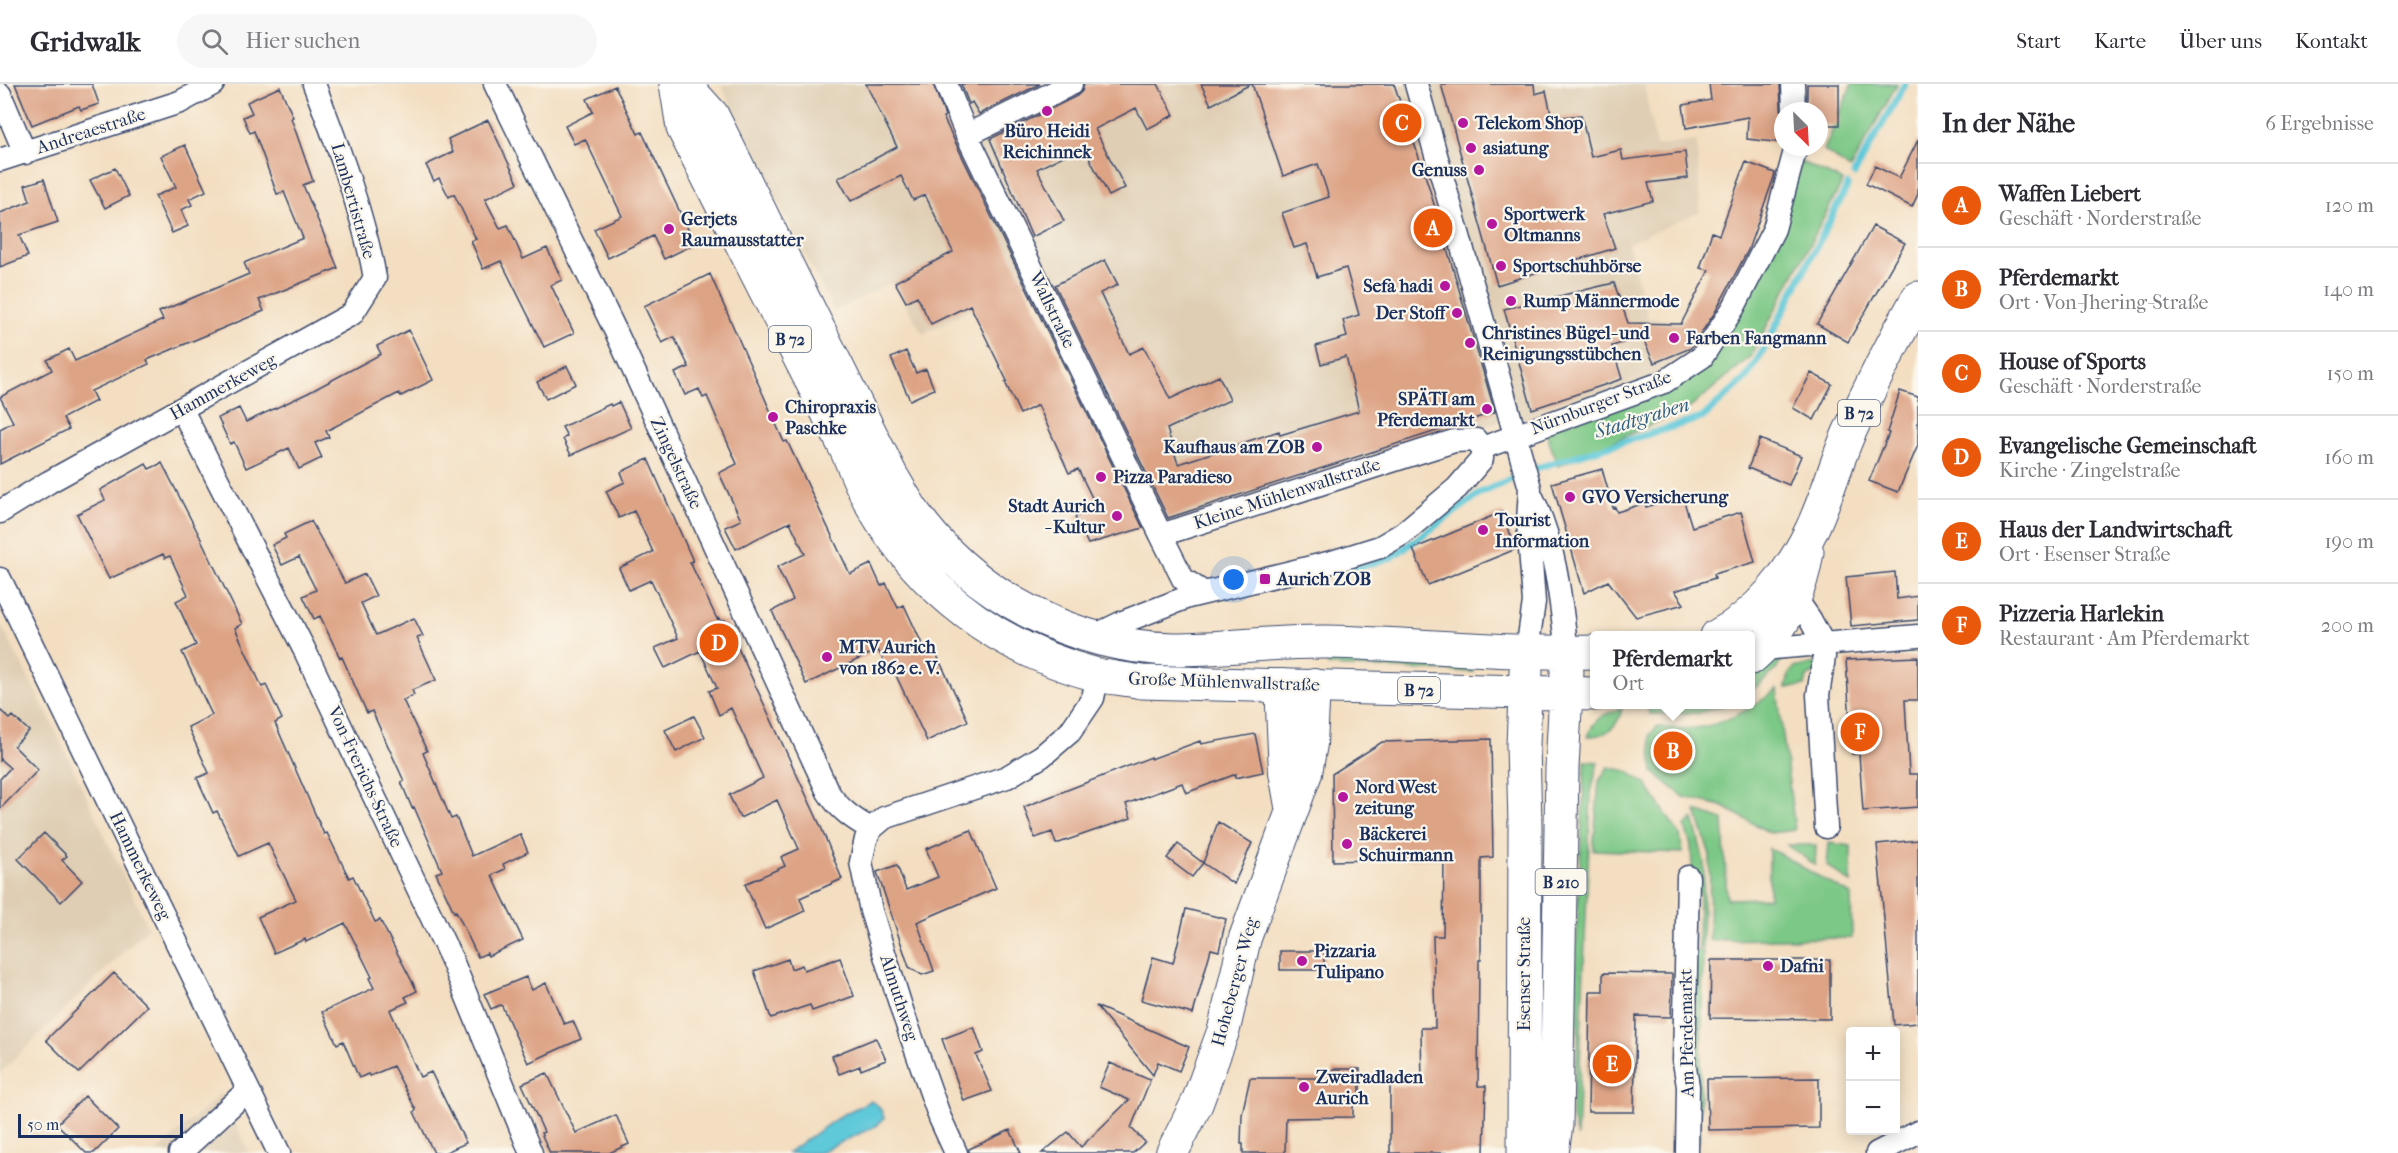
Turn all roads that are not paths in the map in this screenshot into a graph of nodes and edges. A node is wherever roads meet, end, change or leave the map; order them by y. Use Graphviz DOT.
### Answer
graph roads {
  1 [pos="213,84"];
  2 [pos="314,84"];
  3 [pos="495,84"];
  4 [pos="676,84"];
  5 [pos="684,84"];
  6 [pos="946,84"];
  7 [pos="1071,84"];
  8 [pos="1416,84"];
  9 [pos="1793,84"];
  10 [pos="0,94"];
  11 [pos="1794,102"];
  12 [pos="967,135"];
  13 [pos="25,153"];
  14 [pos="1794,156"];
  15 [pos="0,160"];
  16 [pos="1918,298"];
  17 [pos="352,314"];
  18 [pos="182,410"];
  19 [pos="1516,436"];
  20 [pos="1482,448"];
  21 [pos="1530,490"];
  22 [pos="0,512"];
  23 [pos="1810,532"];
  24 [pos="1161,535"];
  25 [pos="0,579"];
  26 [pos="1204,593"];
  27 [pos="1796,599"];
  28 [pos="1724,631"];
  29 [pos="1918,636"];
  30 [pos="1092,637"];
  31 [pos="1297,643"];
  32 [pos="1823,643"];
  33 [pos="1527,651"];
  34 [pos="1581,652"];
  35 [pos="1756,654"];
  36 [pos="1098,675"];
  37 [pos="1281,685"];
  38 [pos="1314,685"];
  39 [pos="1525,694"];
  40 [pos="1581,694"];
  41 [pos="1291,807"];
  42 [pos="1826,827"];
  43 [pos="869,834"];
  44 [pos="1688,877"];
  45 [pos="248,1090"];
  46 [pos="1918,1132"];
  47 [pos="180,1153"];
  48 [pos="279,1153"];
  49 [pos="531,1153"];
  50 [pos="956,1153"];
  51 [pos="1172,1153"];
  52 [pos="1524,1153"];
  53 [pos="1552,1153"];
  54 [pos="1687,1153"];
  55 [pos="1877,1153"];
  1 -- 13 [label="street, Andreaestraße"];
  2 -- 17 [label="street, Lambertistraße"];
  3 -- 43 [label="street, Zingelstraße"];
  4 -- 36 [label="main road, Große Mühlenwallstraße / B 72"];
  5 -- 30 [label="main road, Große Mühlenwallstraße / B 72"];
  6 -- 12 [label="street, Wallstraße"];
  7 -- 12 [label="street"];
  8 -- 19 [label="street"];
  9 -- 11 [label="street"];
  10 -- 13 [label="street"];
  12 -- 24 [label="street, Wallstraße"];
  13 -- 15 [label="street, Andreaestraße"];
  14 -- 19 [label="street, Nürnburger Straße"];
  16 -- 23 [label="main road, B 72"];
  17 -- 18 [label="street, Hammerkeweg"];
  18 -- 22 [label="street, Hammerkeweg"];
  18 -- 49 [label="street, Von-Frerichs-Straße"];
  19 -- 20 [label="street"];
  19 -- 21 [label="street"];
  20 -- 24 [label="street, Kleine Mühlenwallstraße"];
  20 -- 26 [label="street"];
  21 -- 33 [label="street"];
  21 -- 34 [label="street"];
  23 -- 27 [label="main road, B 72"];
  23 -- 28 [label="main road, B 72"];
  24 -- 26 [label="street"];
  25 -- 45 [label="street, Hammerkeweg"];
  26 -- 30 [label="street"];
  27 -- 32 [label="street"];
  27 -- 35 [label="main road, B 72"];
  29 -- 32 [label="street"];
  30 -- 31 [label="main road, Große Mühlenwallstraße / B 72"];
  31 -- 33 [label="main road, Große Mühlenwallstraße / B 72"];
  31 -- 37 [label="main road, Hoheberger Weg"];
  31 -- 38 [label="main road, Hoheberger Weg"];
  32 -- 35 [label="street"];
  32 -- 42 [label="street"];
  33 -- 34 [label="main road, Große Mühlenwallstraße / B 72"];
  33 -- 39 [label="main road, Esenser Straße / B 210"];
  34 -- 40 [label="main road, Esenser Straße / B 210"];
  36 -- 37 [label="main road, Große Mühlenwallstraße / B 72"];
  36 -- 43 [label="street"];
  37 -- 38 [label="main road, Große Mühlenwallstraße / B 72"];
  37 -- 41 [label="street, Hoheberger Weg"];
  38 -- 39 [label="main road, Große Mühlenwallstraße / B 72"];
  38 -- 41 [label="street, Hoheberger Weg"];
  39 -- 40 [label="main road, Große Mühlenwallstraße / B 72"];
  39 -- 52 [label="main road, Esenser Straße / B 210"];
  40 -- 53 [label="main road, Esenser Straße / B 210"];
  41 -- 51 [label="street, Hoheberger Weg"];
  43 -- 50 [label="street, Almuthweg"];
  44 -- 54 [label="street, Am Pferdemarkt"];
  45 -- 47 [label="street"];
  45 -- 48 [label="street, Hammerkeweg"];
  46 -- 55 [label="street"];
}
